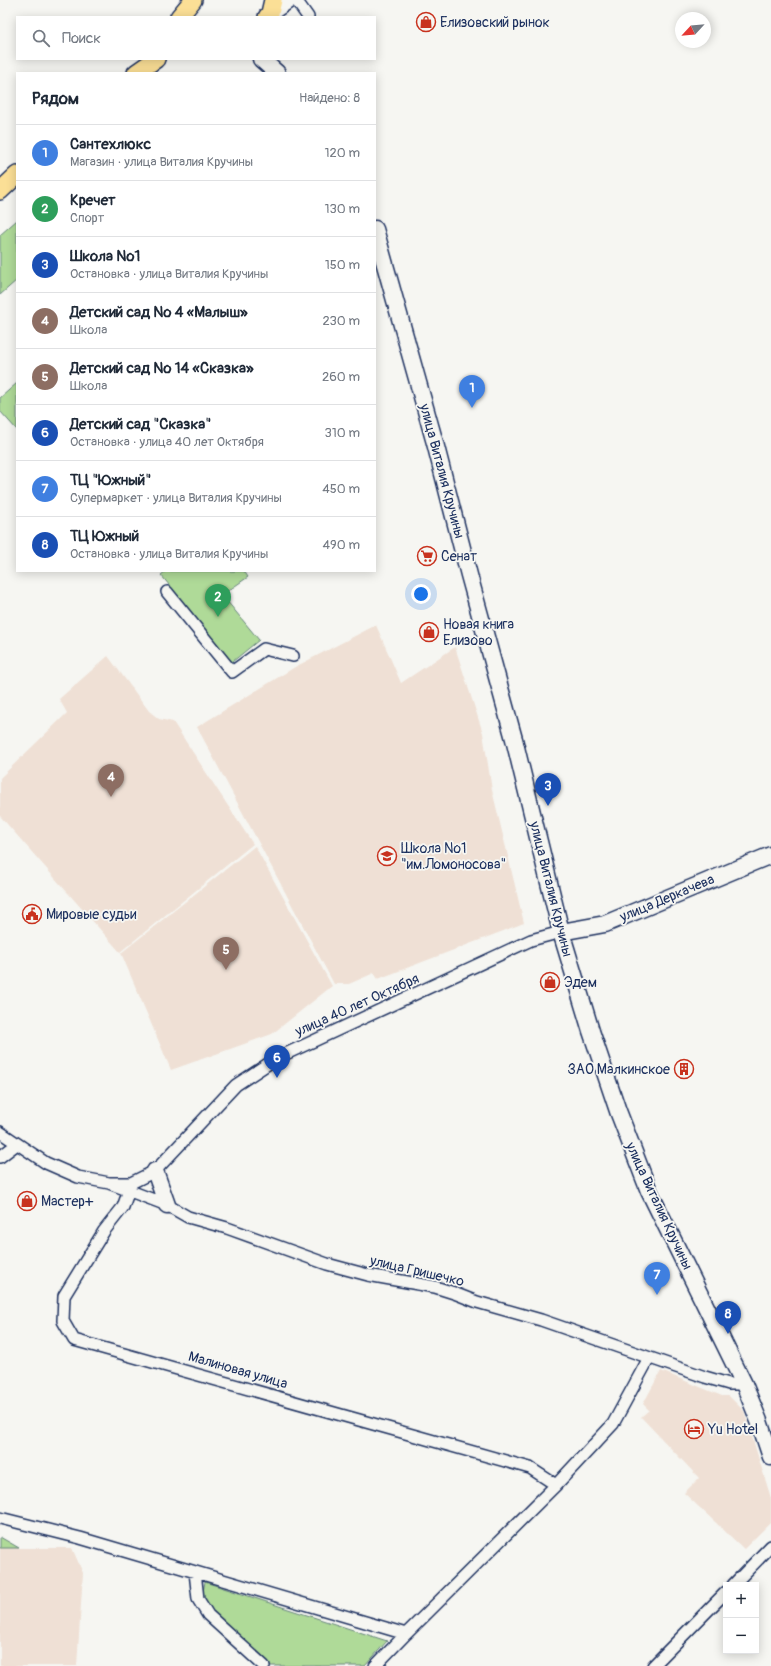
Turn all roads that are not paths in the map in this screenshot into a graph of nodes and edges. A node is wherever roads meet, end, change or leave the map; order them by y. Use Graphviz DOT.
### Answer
graph roads {
  1 [pos="193,0"];
  2 [pos="289,0"];
  3 [pos="296,0"];
  4 [pos="270,10"];
  5 [pos="180,16"];
  6 [pos="196,16"];
  7 [pos="307,16"];
  8 [pos="137,60"];
  9 [pos="155,60"];
  10 [pos="262,60"];
  11 [pos="275,60"];
  12 [pos="126,72"];
  13 [pos="137,72"];
  14 [pos="276,72"];
  15 [pos="281,72"];
  16 [pos="16,177"];
  17 [pos="0,191"];
  18 [pos="376,233"];
  19 [pos="167,592"];
  20 [pos="293,656"];
  21 [pos="771,854"];
  22 [pos="561,932"];
  23 [pos="0,1132"];
  24 [pos="17,1144"];
  25 [pos="0,1157"];
  26 [pos="155,1171"];
  27 [pos="109,1183"];
  28 [pos="129,1190"];
  29 [pos="167,1205"];
  30 [pos="649,1358"];
  31 [pos="744,1384"];
  32 [pos="771,1457"];
  33 [pos="556,1485"];
  34 [pos="0,1518"];
  35 [pos="771,1546"];
  36 [pos="195,1572"];
  37 [pos="736,1582"];
  38 [pos="723,1595"];
  39 [pos="406,1634"];
  40 [pos="264,1666"];
  41 [pos="375,1666"];
  42 [pos="653,1666"];
  1 -- 5 [label="main road"];
  1 -- 6 [label="main road"];
  2 -- 4 [label="street"];
  3 -- 7 [label="street"];
  8 -- 12 [label="main road"];
  9 -- 13 [label="main road"];
  10 -- 14 [label="street"];
  11 -- 15 [label="street"];
  16 -- 17 [label="main road"];
  18 -- 22 [label="street, улица Виталия Кручины"];
  19 -- 20 [label="street"];
  21 -- 22 [label="street, улица Деркачева"];
  22 -- 26 [label="street, улица 40 лет Октября"];
  22 -- 31 [label="street, улица Виталия Кручины"];
  23 -- 24 [label="street, улица 40 лет Октября"];
  24 -- 25 [label="street"];
  24 -- 27 [label="street, улица 40 лет Октября"];
  26 -- 27 [label="street, улица 40 лет Октября"];
  26 -- 29 [label="street"];
  27 -- 28 [label="street, улица Гришечко"];
  28 -- 29 [label="street, улица Гришечко"];
  28 -- 33 [label="street, Малиновая улица"];
  29 -- 30 [label="street, улица Гришечко"];
  30 -- 31 [label="street, улица Гришечко"];
  30 -- 33 [label="street"];
  31 -- 32 [label="street, улица Виталия Кручины"];
  33 -- 39 [label="street"];
  34 -- 36 [label="street"];
  35 -- 37 [label="street"];
  36 -- 39 [label="street"];
  36 -- 40 [label="street"];
  38 -- 42 [label="street"];
  39 -- 41 [label="street"];
}
